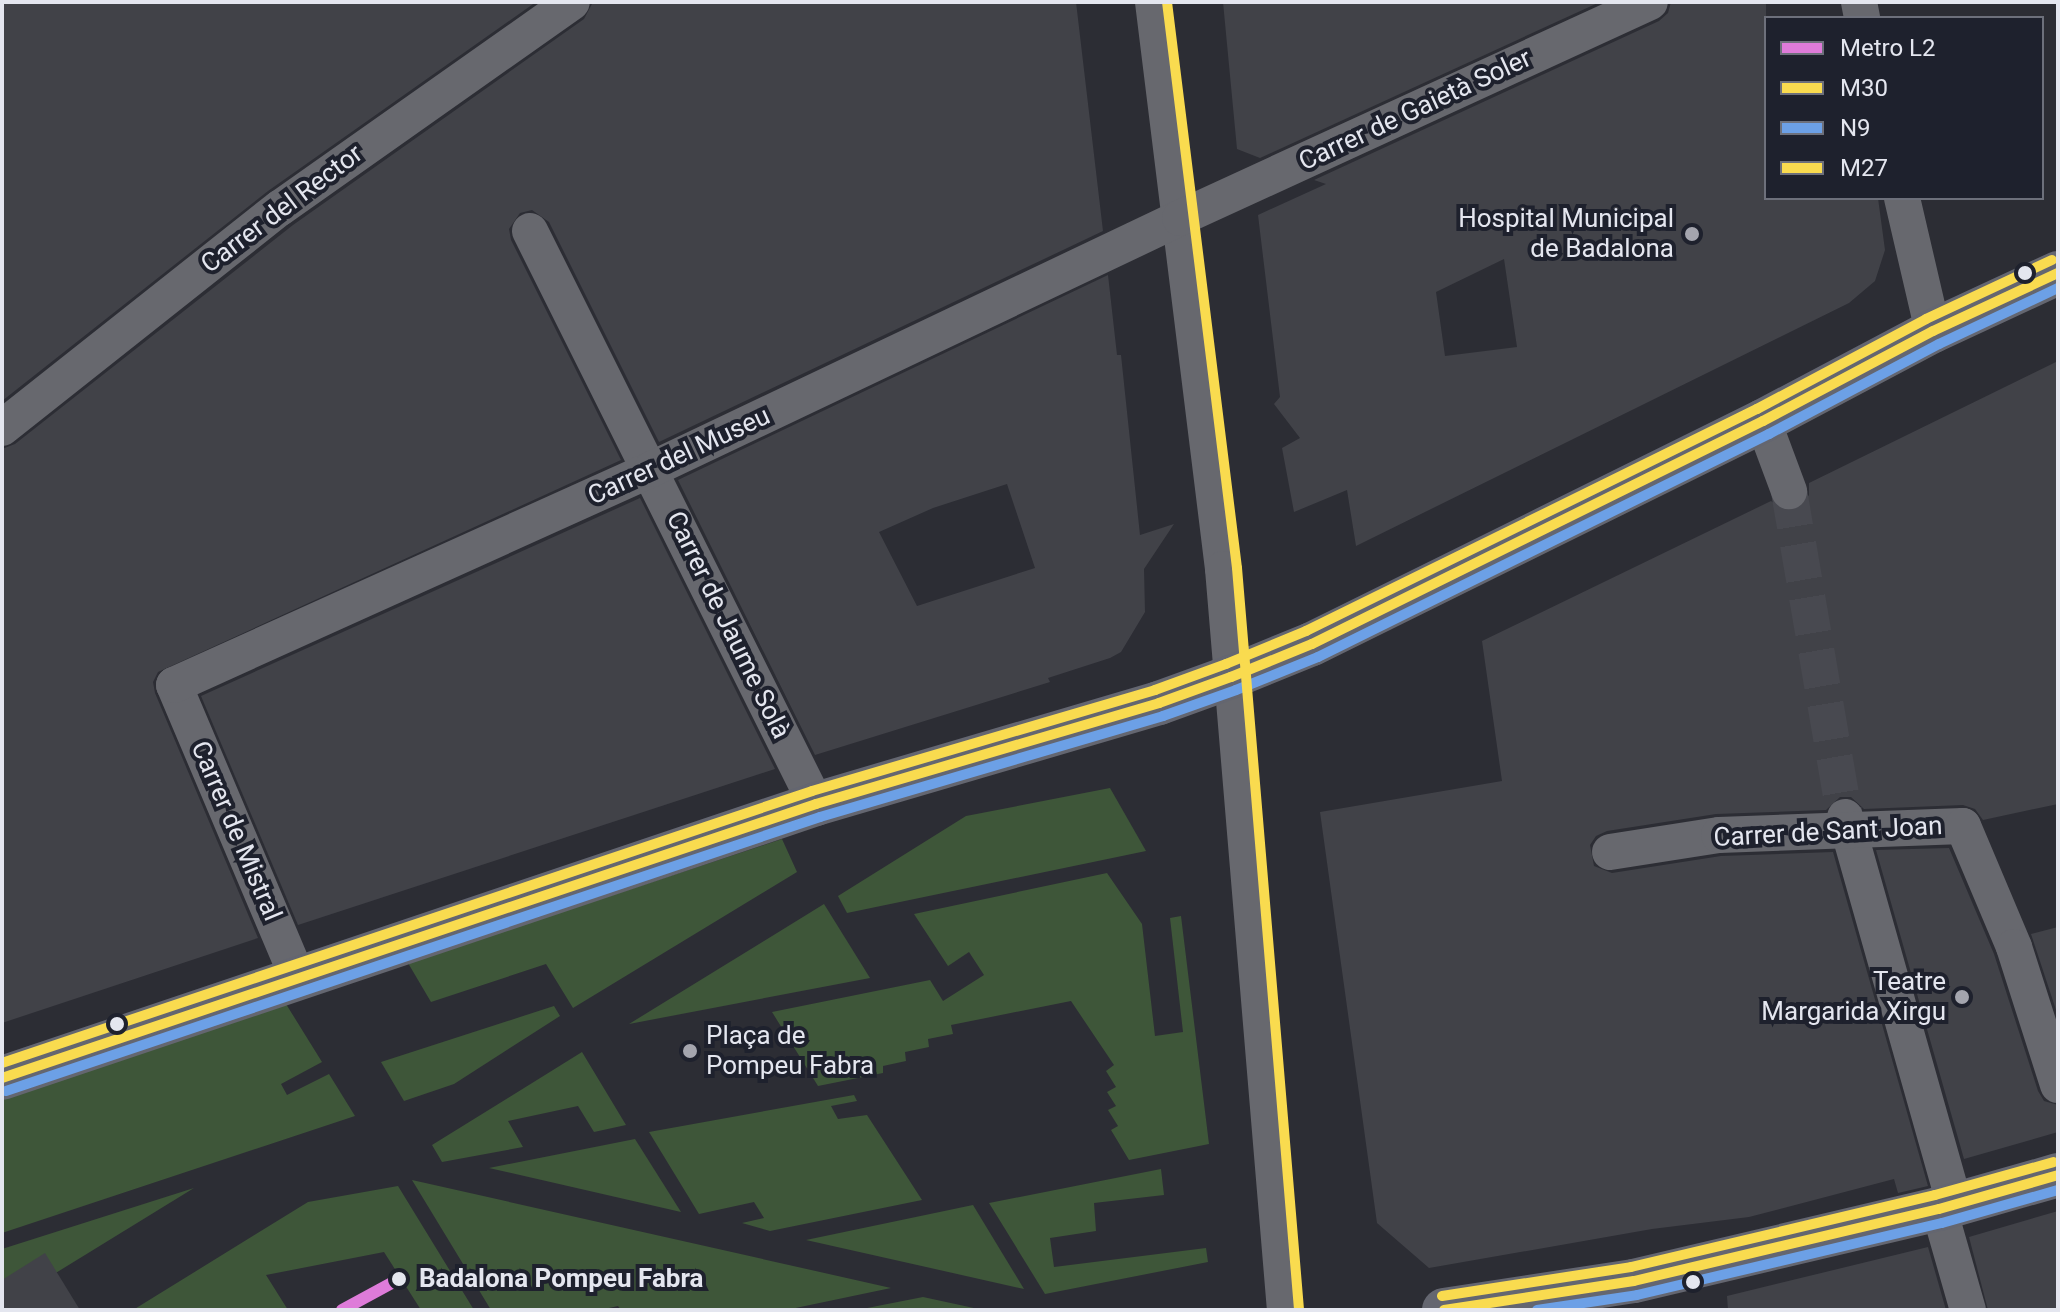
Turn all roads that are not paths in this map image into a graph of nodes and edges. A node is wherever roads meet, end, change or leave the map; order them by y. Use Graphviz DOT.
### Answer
graph roads {
  1 [pos="572,2"];
  2 [pos="1153,2"];
  3 [pos="1650,2"];
  4 [pos="1902,200"];
  5 [pos="1180,218"];
  6 [pos="530,231"];
  7 [pos="2058,273"];
  8 [pos="1933,331"];
  9 [pos="1763,421"];
  10 [pos="2,428"];
  11 [pos="652,469"];
  12 [pos="1789,491"];
  13 [pos="1231,677"];
  14 [pos="174,685"];
  15 [pos="816,804"];
  16 [pos="1846,823"];
  17 [pos="1610,852"];
  18 [pos="297,976"];
  19 [pos="2,1078"];
  20 [pos="2058,1085"];
  21 [pos="2058,1175"];
  22 [pos="1947,1207"];
  23 [pos="1570,1301"];
  24 [pos="1285,1310"];
  25 [pos="1444,1310"];
  26 [pos="1968,1310"];
  1 -- 10 [label="street, Carrer del Rector"];
  2 -- 5 [label="street"];
  3 -- 5 [label="street, Carrer de Gaietà Soler"];
  4 -- 8 [label="street"];
  5 -- 11 [label="street, Carrer del Museu"];
  5 -- 13 [label="street"];
  6 -- 11 [label="street, Carrer de Jaume Solà"];
  7 -- 8 [label="main road"];
  8 -- 9 [label="main road"];
  9 -- 12 [label="street"];
  9 -- 13 [label="main road"];
  11 -- 14 [label="street, Carrer del Museu"];
  11 -- 15 [label="street, Carrer de Jaume Solà"];
  13 -- 15 [label="main road"];
  13 -- 24 [label="street"];
  14 -- 18 [label="street, Carrer de Mistral"];
  15 -- 18 [label="main road"];
  16 -- 17 [label="street, Carrer de Sant Joan"];
  16 -- 20 [label="street, Carrer de Sant Joan"];
  16 -- 22 [label="street"];
  18 -- 19 [label="main road"];
  21 -- 22 [label="main road"];
  22 -- 23 [label="main road"];
  22 -- 26 [label="street"];
  23 -- 25 [label="main road"];
}
